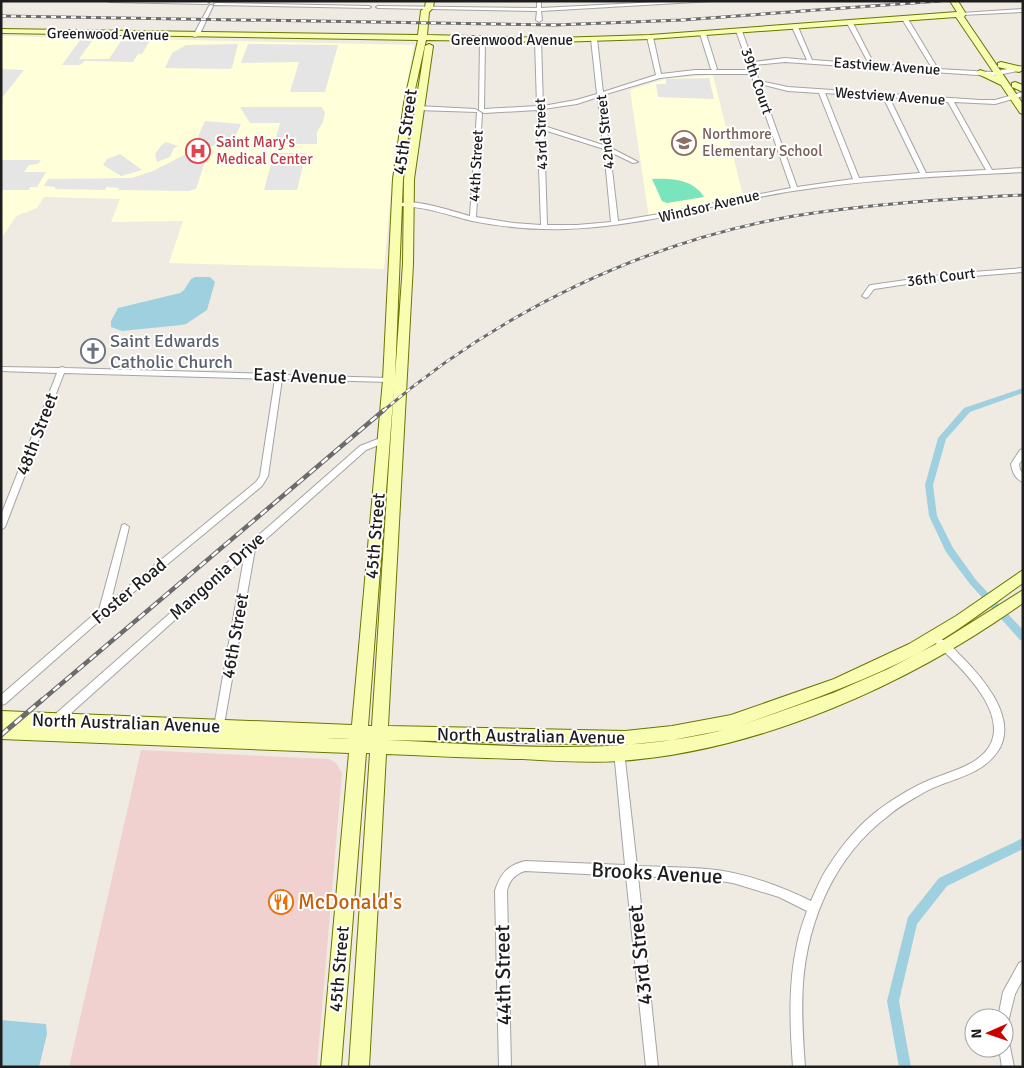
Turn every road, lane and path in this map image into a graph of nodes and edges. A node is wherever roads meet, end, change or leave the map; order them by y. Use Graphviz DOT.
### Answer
graph roads {
  1 [pos="110,1"];
  2 [pos="486,1"];
  3 [pos="539,1"];
  4 [pos="592,1"];
  5 [pos="712,1"];
  6 [pos="954,1"];
  7 [pos="147,2"];
  8 [pos="698,2"];
  9 [pos="212,3"];
  10 [pos="267,3"];
  11 [pos="319,3"];
  12 [pos="429,4"];
  13 [pos="646,4"];
  14 [pos="374,5"];
  15 [pos="593,8"];
  16 [pos="486,9"];
  17 [pos="540,10"];
  18 [pos="1022,10"];
  19 [pos="962,14"];
  20 [pos="904,19"];
  21 [pos="540,20"];
  22 [pos="850,23"];
  23 [pos="795,27"];
  24 [pos="1,31"];
  25 [pos="739,31"];
  26 [pos="703,34"];
  27 [pos="196,36"];
  28 [pos="650,37"];
  29 [pos="594,39"];
  30 [pos="425,40"];
  31 [pos="482,40"];
  32 [pos="538,40"];
  33 [pos="810,61"];
  34 [pos="750,64"];
  35 [pos="872,65"];
  36 [pos="1001,65"];
  37 [pos="714,69"];
  38 [pos="934,69"];
  39 [pos="1021,69"];
  40 [pos="753,72"];
  41 [pos="980,73"];
  42 [pos="1002,73"];
  43 [pos="659,76"];
  44 [pos="757,82"];
  45 [pos="1004,83"];
  46 [pos="821,91"];
  47 [pos="601,96"];
  48 [pos="885,96"];
  49 [pos="1020,96"];
  50 [pos="950,100"];
  51 [pos="1002,100"];
  52 [pos="418,108"];
  53 [pos="541,108"];
  54 [pos="480,111"];
  55 [pos="541,127"];
  56 [pos="606,148"];
  57 [pos="635,162"];
  58 [pos="1023,170"];
  59 [pos="990,171"];
  60 [pos="924,175"];
  61 [pos="857,180"];
  62 [pos="794,188"];
  63 [pos="402,204"];
  64 [pos="474,219"];
  65 [pos="615,224"];
  66 [pos="544,228"];
  67 [pos="1023,270"];
  68 [pos="866,296"];
  69 [pos="1,369"];
  70 [pos="62,369"];
  71 [pos="279,376"];
  72 [pos="389,380"];
  73 [pos="383,440"];
  74 [pos="1023,452"];
  75 [pos="1023,479"];
  76 [pos="1,527"];
  77 [pos="125,527"];
  78 [pos="251,546"];
  79 [pos="1023,575"];
  80 [pos="1018,598"];
  81 [pos="103,612"];
  82 [pos="934,636"];
  83 [pos="945,647"];
  84 [pos="1,701"];
  85 [pos="1,718"];
  86 [pos="56,720"];
  87 [pos="219,727"];
  88 [pos="1,732"];
  89 [pos="617,738"];
  90 [pos="359,739"];
  91 [pos="378,739"];
  92 [pos="619,755"];
  93 [pos="631,871"];
  94 [pos="503,884"];
  95 [pos="813,908"];
  96 [pos="1023,966"];
  97 [pos="1006,1008"];
  98 [pos="331,1067"];
  99 [pos="359,1067"];
  100 [pos="505,1067"];
  101 [pos="652,1067"];
  102 [pos="799,1067"];
  1 -- 7 [label="street"];
  2 -- 16 [label="street"];
  3 -- 17 [label="street"];
  4 -- 15 [label="street"];
  5 -- 8 [label="street"];
  6 -- 19 [label="main road"];
  7 -- 9 [label="street"];
  8 -- 13 [label="street"];
  9 -- 10 [label="street"];
  9 -- 27 [label="street"];
  10 -- 11 [label="street"];
  11 -- 14 [label="street"];
  12 -- 14 [label="street"];
  12 -- 16 [label="street"];
  12 -- 30 [label="main road, 45th Street"];
  13 -- 15 [label="street"];
  15 -- 17 [label="street"];
  16 -- 17 [label="street"];
  17 -- 21 [label="street"];
  18 -- 19 [label="street, Greenwood Avenue"];
  19 -- 20 [label="main road, Greenwood Avenue"];
  19 -- 36 [label="main road"];
  19 -- 42 [label="main road"];
  20 -- 22 [label="main road, Greenwood Avenue"];
  20 -- 38 [label="street"];
  22 -- 23 [label="main road, Greenwood Avenue"];
  22 -- 35 [label="street"];
  23 -- 25 [label="main road, Greenwood Avenue"];
  23 -- 33 [label="street"];
  24 -- 27 [label="main road, Greenwood Avenue"];
  25 -- 26 [label="main road, Greenwood Avenue"];
  25 -- 34 [label="street, 39th Court"];
  26 -- 28 [label="main road, Greenwood Avenue"];
  26 -- 37 [label="street"];
  27 -- 30 [label="main road, Greenwood Avenue"];
  28 -- 29 [label="main road, Greenwood Avenue"];
  28 -- 43 [label="street"];
  29 -- 32 [label="main road, Greenwood Avenue"];
  29 -- 47 [label="street, 42nd Street"];
  30 -- 31 [label="main road, Greenwood Avenue"];
  30 -- 52 [label="main road, 45th Street"];
  30 -- 63 [label="main road, 45th Street"];
  31 -- 32 [label="main road, Greenwood Avenue"];
  31 -- 54 [label="street, 44th Street"];
  32 -- 53 [label="street, 43rd Street"];
  33 -- 34 [label="street, Eastview Avenue"];
  33 -- 35 [label="street, Eastview Avenue"];
  34 -- 40 [label="street, 39th Court"];
  35 -- 38 [label="street, Eastview Avenue"];
  36 -- 39 [label="main road"];
  36 -- 42 [label="main road"];
  38 -- 41 [label="street, Eastview Avenue"];
  39 -- 42 [label="street, Eastview Avenue"];
  40 -- 43 [label="street"];
  40 -- 44 [label="street, 39th Court"];
  41 -- 42 [label="street, Eastview Avenue"];
  41 -- 45 [label="main road"];
  42 -- 45 [label="main road"];
  42 -- 49 [label="main road"];
  43 -- 47 [label="street"];
  44 -- 46 [label="street, Westview Avenue"];
  44 -- 62 [label="street, 39th Court"];
  45 -- 49 [label="main road"];
  46 -- 48 [label="street, Westview Avenue"];
  46 -- 61 [label="street"];
  47 -- 53 [label="street"];
  47 -- 56 [label="street, 42nd Street"];
  48 -- 50 [label="street, Westview Avenue"];
  48 -- 60 [label="street"];
  49 -- 51 [label="main road"];
  50 -- 51 [label="street, Westview Avenue"];
  50 -- 59 [label="street"];
  52 -- 54 [label="street"];
  52 -- 63 [label="main road, 45th Street"];
  53 -- 54 [label="street"];
  53 -- 55 [label="street, 43rd Street"];
  54 -- 64 [label="street, 44th Street"];
  55 -- 56 [label="street"];
  55 -- 66 [label="street, 43rd Street"];
  56 -- 57 [label="street"];
  56 -- 65 [label="street, 42nd Street"];
  58 -- 59 [label="street, Windsor Avenue"];
  59 -- 60 [label="street, Windsor Avenue"];
  60 -- 61 [label="street, Windsor Avenue"];
  61 -- 62 [label="street, Windsor Avenue"];
  62 -- 65 [label="street, Windsor Avenue"];
  63 -- 64 [label="street, Windsor Avenue"];
  63 -- 72 [label="main road, 45th Street"];
  63 -- 91 [label="main road, 45th Street"];
  64 -- 66 [label="street, Windsor Avenue"];
  65 -- 66 [label="street, Windsor Avenue"];
  67 -- 68 [label="street, 36th Court"];
  69 -- 70 [label="street, East Avenue"];
  70 -- 71 [label="street, East Avenue"];
  70 -- 76 [label="street, 48th Street"];
  71 -- 72 [label="street, East Avenue"];
  71 -- 81 [label="street, Foster Road"];
  72 -- 73 [label="main road, 45th Street"];
  73 -- 78 [label="street, Mangonia Drive"];
  73 -- 90 [label="main road, 45th Street"];
  74 -- 75 [label="street"];
  77 -- 81 [label="street"];
  78 -- 86 [label="street, Mangonia Drive"];
  78 -- 87 [label="street, 46th Street"];
  79 -- 82 [label="main road, North Australian Avenue"];
  80 -- 83 [label="main road, North Australian Avenue"];
  81 -- 84 [label="street, Foster Road"];
  82 -- 83 [label="street"];
  82 -- 89 [label="main road, North Australian Avenue"];
  83 -- 92 [label="main road, North Australian Avenue"];
  83 -- 95 [label="street"];
  85 -- 86 [label="main road, North Australian Avenue"];
  86 -- 87 [label="main road, North Australian Avenue"];
  87 -- 90 [label="main road, North Australian Avenue"];
  88 -- 90 [label="main road, North Australian Avenue"];
  89 -- 91 [label="main road, North Australian Avenue"];
  89 -- 92 [label="street, 43rd Street"];
  90 -- 91 [label="main road, North Australian Avenue"];
  90 -- 98 [label="main road, 45th Street"];
  91 -- 92 [label="main road, North Australian Avenue"];
  91 -- 99 [label="main road, 45th Street"];
  92 -- 93 [label="street, 43rd Street"];
  93 -- 94 [label="street, Brooks Avenue"];
  93 -- 95 [label="street, Brooks Avenue"];
  93 -- 101 [label="street, 43rd Street"];
  94 -- 100 [label="street, 44th Street"];
  95 -- 102 [label="street"];
  96 -- 97 [label="street"];
}
